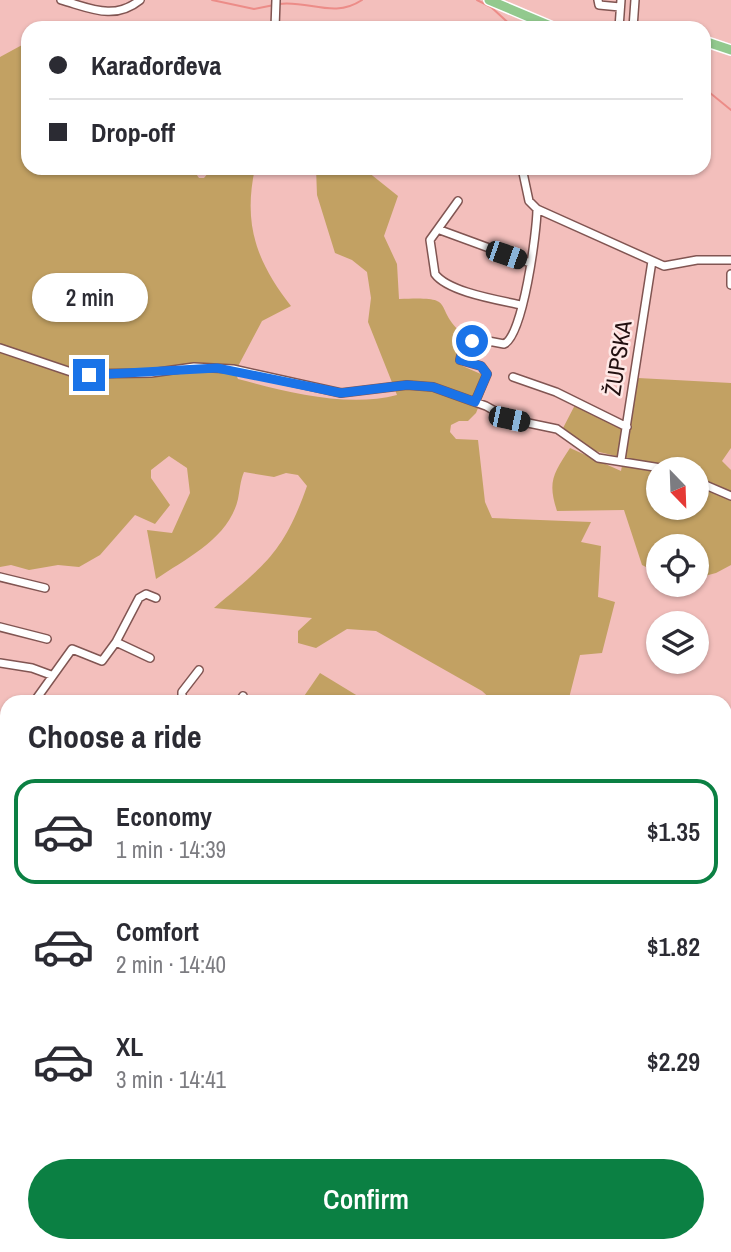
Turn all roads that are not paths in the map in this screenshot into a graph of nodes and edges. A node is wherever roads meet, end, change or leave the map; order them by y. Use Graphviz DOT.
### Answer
graph roads {
  1 [pos="61,0"];
  2 [pos="140,0"];
  3 [pos="489,0"];
  4 [pos="598,0"];
  5 [pos="635,0"];
  6 [pos="500,2"];
  7 [pos="276,3"];
  8 [pos="621,4"];
  9 [pos="275,21"];
  10 [pos="529,21"];
  11 [pos="634,21"];
  12 [pos="711,43"];
  13 [pos="731,50"];
  14 [pos="523,175"];
  15 [pos="458,201"];
  16 [pos="537,209"];
  17 [pos="440,230"];
  18 [pos="731,260"];
  19 [pos="652,261"];
  20 [pos="530,263"];
  21 [pos="731,274"];
  22 [pos="731,285"];
  23 [pos="521,305"];
  24 [pos="0,348"];
  25 [pos="513,377"];
  26 [pos="475,402"];
  27 [pos="627,426"];
  28 [pos="621,460"];
  29 [pos="646,465"];
  30 [pos="709,487"];
  31 [pos="731,496"];
  32 [pos="0,577"];
  33 [pos="45,588"];
  34 [pos="156,598"];
  35 [pos="0,627"];
  36 [pos="47,639"];
  37 [pos="116,642"];
  38 [pos="150,657"];
  39 [pos="0,663"];
  40 [pos="199,670"];
  41 [pos="51,675"];
  42 [pos="38,695"];
  43 [pos="182,695"];
  1 -- 2 [label="street"];
  3 -- 6 [label="main road"];
  4 -- 8 [label="street"];
  5 -- 11 [label="street"];
  6 -- 10 [label="main road"];
  7 -- 9 [label="street"];
  12 -- 13 [label="main road"];
  14 -- 16 [label="street"];
  15 -- 17 [label="street"];
  16 -- 19 [label="street"];
  16 -- 20 [label="street"];
  17 -- 20 [label="street"];
  17 -- 23 [label="street"];
  18 -- 19 [label="street"];
  19 -- 27 [label="street, ŽUPSKA"];
  20 -- 23 [label="street"];
  21 -- 22 [label="street"];
  23 -- 26 [label="street"];
  24 -- 26 [label="street"];
  25 -- 27 [label="street"];
  26 -- 28 [label="street"];
  27 -- 28 [label="street, ŽUPSKA"];
  28 -- 29 [label="street"];
  30 -- 31 [label="street"];
  32 -- 33 [label="street"];
  34 -- 37 [label="street"];
  35 -- 36 [label="street"];
  37 -- 38 [label="street"];
  37 -- 41 [label="street"];
  39 -- 41 [label="street"];
  40 -- 43 [label="street"];
  41 -- 42 [label="street"];
}
